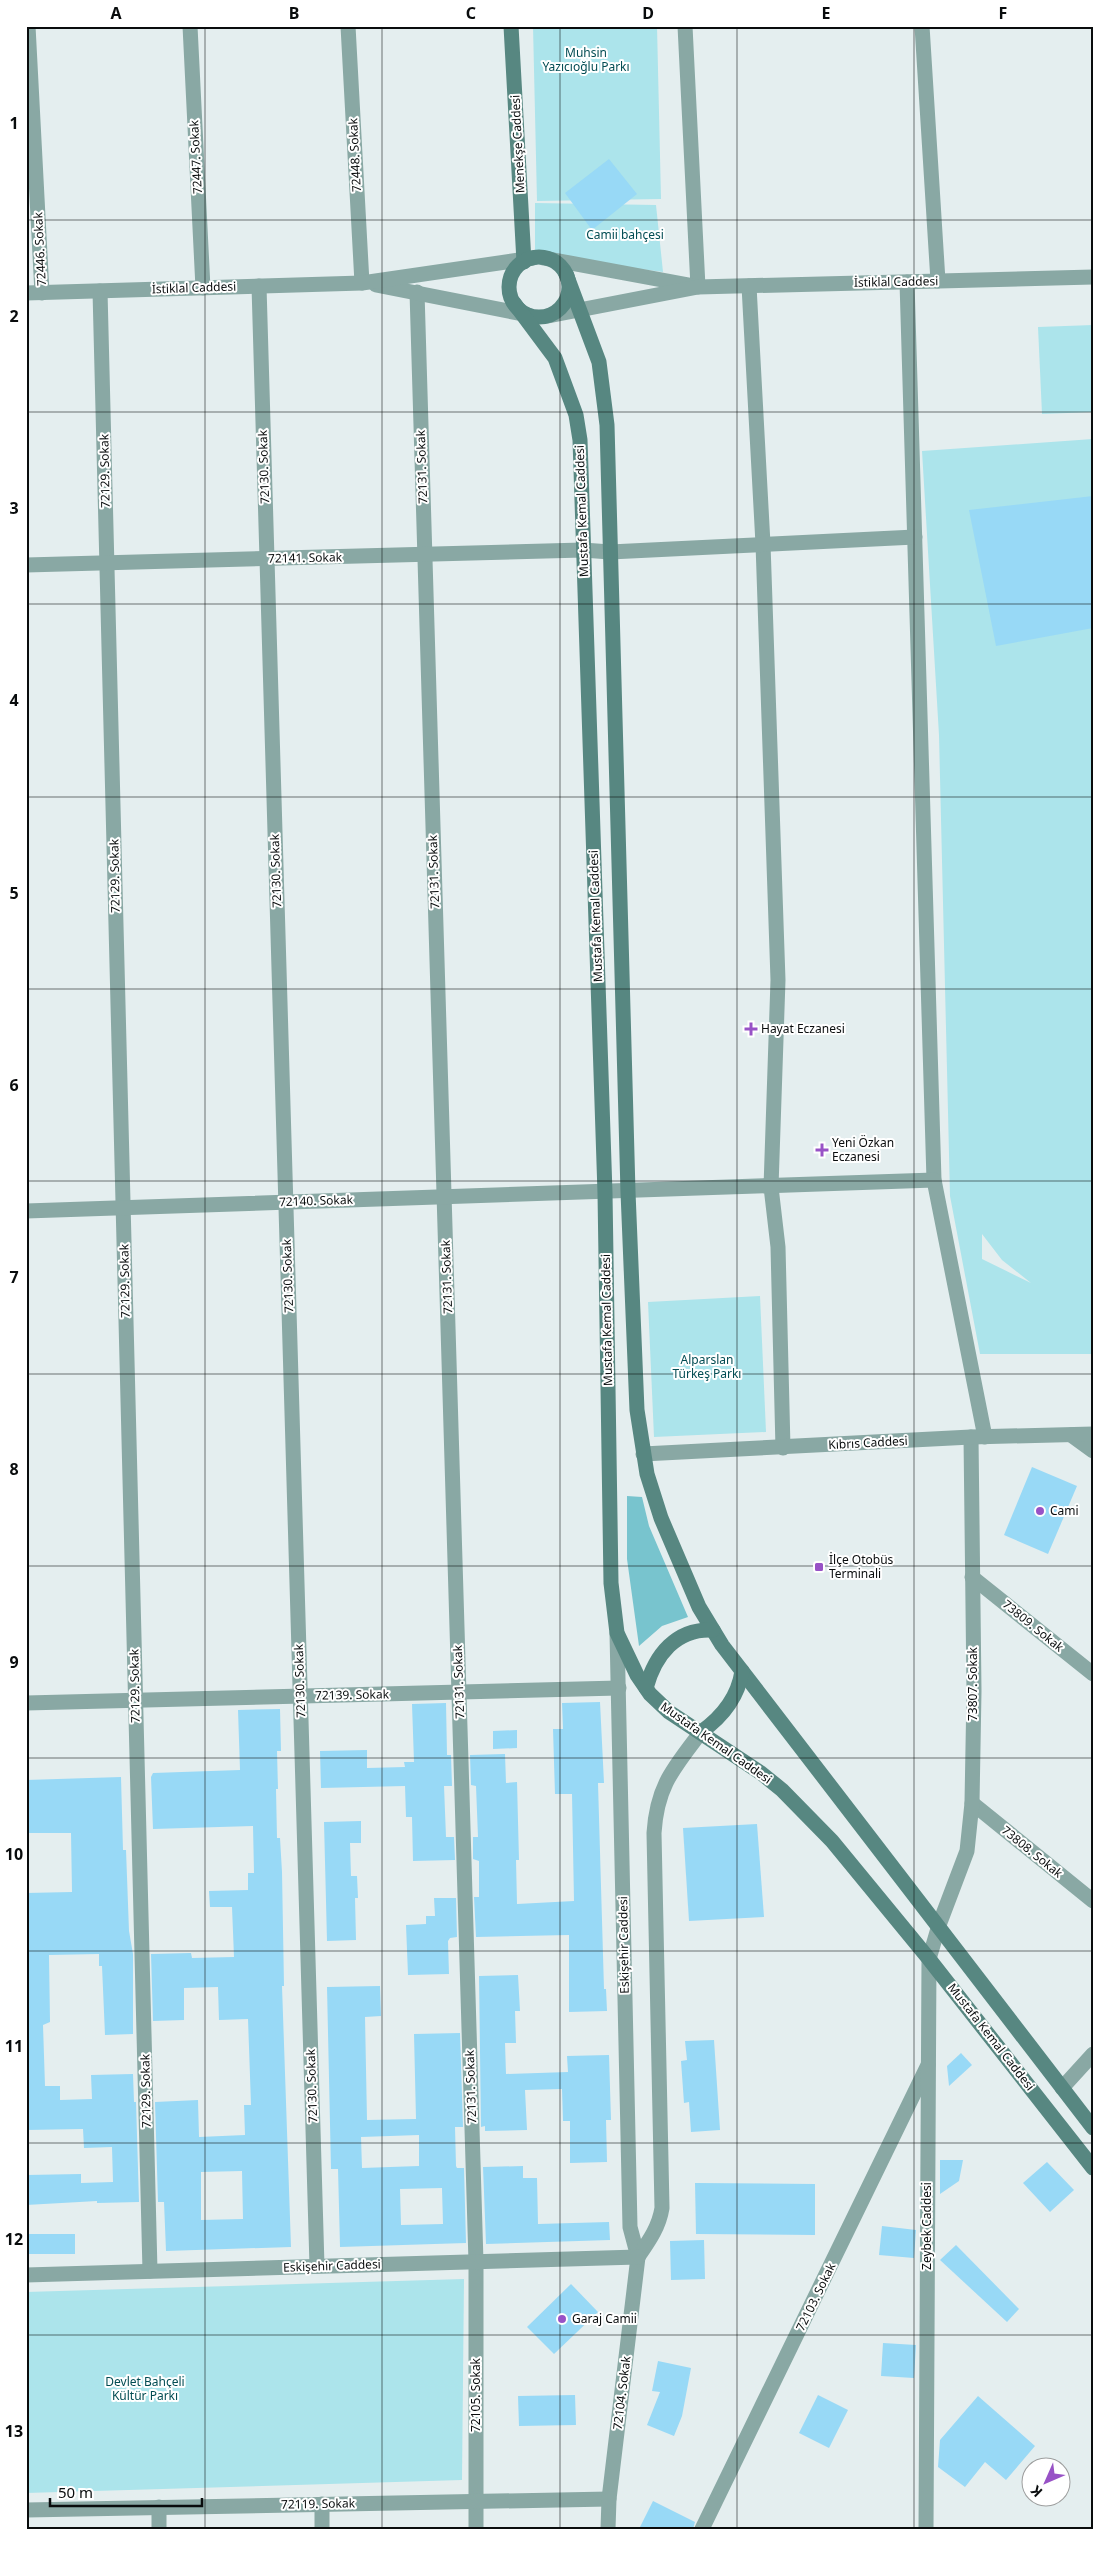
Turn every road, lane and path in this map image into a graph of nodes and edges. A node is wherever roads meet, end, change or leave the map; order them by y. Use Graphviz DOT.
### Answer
graph roads {
  1 [pos="28,26"];
  2 [pos="190,26"];
  3 [pos="348,26"];
  4 [pos="511,26"];
  5 [pos="684,26"];
  6 [pos="922,26"];
  7 [pos="531,259"];
  8 [pos="566,274"];
  9 [pos="1093,277"];
  10 [pos="938,281"];
  11 [pos="907,282"];
  12 [pos="362,283"];
  13 [pos="259,286"];
  14 [pos="749,286"];
  15 [pos="698,287"];
  16 [pos="203,288"];
  17 [pos="100,291"];
  18 [pos="417,292"];
  19 [pos="26,293"];
  20 [pos="42,293"];
  21 [pos="581,310"];
  22 [pos="522,311"];
  23 [pos="548,316"];
  24 [pos="915,537"];
  25 [pos="763,544"];
  26 [pos="583,550"];
  27 [pos="610,552"];
  28 [pos="425,555"];
  29 [pos="267,559"];
  30 [pos="107,563"];
  31 [pos="26,565"];
  32 [pos="934,1180"];
  33 [pos="770,1187"];
  34 [pos="605,1192"];
  35 [pos="628,1192"];
  36 [pos="444,1197"];
  37 [pos="286,1202"];
  38 [pos="123,1208"];
  39 [pos="26,1211"];
  40 [pos="1093,1434"];
  41 [pos="1071,1435"];
  42 [pos="978,1437"];
  43 [pos="783,1448"];
  44 [pos="1093,1451"];
  45 [pos="643,1454"];
  46 [pos="972,1577"];
  47 [pos="713,1630"];
  48 [pos="617,1633"];
  49 [pos="742,1671"];
  50 [pos="1093,1674"];
  51 [pos="619,1688"];
  52 [pos="646,1688"];
  53 [pos="459,1692"];
  54 [pos="300,1696"];
  55 [pos="136,1700"];
  56 [pos="26,1703"];
  57 [pos="700,1732"];
  58 [pos="972,1803"];
  59 [pos="1093,1901"];
  60 [pos="939,1926"];
  61 [pos="929,1958"];
  62 [pos="1093,2054"];
  63 [pos="928,2065"];
  64 [pos="1062,2088"];
  65 [pos="1093,2128"];
  66 [pos="1093,2168"];
  67 [pos="638,2257"];
  68 [pos="476,2262"];
  69 [pos="317,2266"];
  70 [pos="150,2271"];
  71 [pos="26,2275"];
  72 [pos="609,2499"];
  73 [pos="475,2501"];
  74 [pos="322,2504"];
  75 [pos="159,2507"];
  76 [pos="26,2510"];
  77 [pos="159,2529"];
  78 [pos="322,2529"];
  79 [pos="476,2529"];
  80 [pos="608,2529"];
  81 [pos="702,2529"];
  82 [pos="926,2529"];
  1 -- 20 [label="street, 72446. Sokak"];
  2 -- 16 [label="street, 72447. Sokak"];
  3 -- 12 [label="street, 72448. Sokak"];
  4 -- 7 [label="main road, Menekşe Caddesi"];
  5 -- 15 [label="street"];
  6 -- 10 [label="street"];
  7 -- 8 [label="main road"];
  7 -- 12 [label="street, İstiklal Caddesi"];
  7 -- 15 [label="street, İstiklal Caddesi"];
  7 -- 22 [label="main road"];
  8 -- 21 [label="main road, Mustafa Kemal Caddesi"];
  8 -- 23 [label="main road"];
  9 -- 10 [label="street, İstiklal Caddesi"];
  10 -- 11 [label="street, İstiklal Caddesi"];
  11 -- 14 [label="street, İstiklal Caddesi"];
  11 -- 24 [label="street, 73807. Sokak"];
  12 -- 13 [label="street, İstiklal Caddesi"];
  12 -- 18 [label="street, İstiklal Caddesi"];
  13 -- 16 [label="street, İstiklal Caddesi"];
  13 -- 29 [label="street, 72130. Sokak"];
  14 -- 15 [label="street, İstiklal Caddesi"];
  14 -- 25 [label="street"];
  15 -- 21 [label="street, İstiklal Caddesi"];
  16 -- 17 [label="street, İstiklal Caddesi"];
  17 -- 20 [label="street, İstiklal Caddesi"];
  17 -- 30 [label="street, 72129. Sokak"];
  18 -- 22 [label="street, İstiklal Caddesi"];
  18 -- 28 [label="street, 72131. Sokak"];
  19 -- 20 [label="street, İstiklal Caddesi"];
  21 -- 23 [label="street, İstiklal Caddesi"];
  21 -- 27 [label="main road, Mustafa Kemal Caddesi"];
  22 -- 23 [label="main road, İstiklal Caddesi"];
  22 -- 26 [label="main road, Mustafa Kemal Caddesi"];
  24 -- 25 [label="street, 72141. Sokak"];
  24 -- 32 [label="street, 73807. Sokak"];
  25 -- 27 [label="street, 72141. Sokak"];
  25 -- 33 [label="street"];
  26 -- 27 [label="street, 72141. Sokak"];
  26 -- 28 [label="street, 72141. Sokak"];
  26 -- 34 [label="main road, Mustafa Kemal Caddesi"];
  27 -- 35 [label="main road, Mustafa Kemal Caddesi"];
  28 -- 29 [label="street, 72141. Sokak"];
  28 -- 36 [label="street, 72131. Sokak"];
  29 -- 30 [label="street, 72141. Sokak"];
  29 -- 37 [label="street, 72130. Sokak"];
  30 -- 31 [label="street, 72141. Sokak"];
  30 -- 38 [label="street, 72129. Sokak"];
  32 -- 33 [label="street, 72140. Sokak"];
  32 -- 42 [label="street, 73807. Sokak"];
  33 -- 35 [label="street, 72140. Sokak"];
  33 -- 43 [label="street"];
  34 -- 35 [label="street, 72140. Sokak"];
  34 -- 36 [label="street, 72140. Sokak"];
  34 -- 48 [label="main road, Mustafa Kemal Caddesi"];
  35 -- 45 [label="main road, Mustafa Kemal Caddesi"];
  36 -- 37 [label="street, 72140. Sokak"];
  36 -- 53 [label="street, 72131. Sokak"];
  37 -- 38 [label="street, 72140. Sokak"];
  37 -- 54 [label="street, 72130. Sokak"];
  38 -- 39 [label="street, 72140. Sokak"];
  38 -- 55 [label="street, 72129. Sokak"];
  40 -- 41 [label="street, Kıbrıs Caddesi"];
  41 -- 42 [label="street, Kıbrıs Caddesi"];
  41 -- 44 [label="street"];
  42 -- 43 [label="street, Kıbrıs Caddesi"];
  42 -- 46 [label="street, 73807. Sokak"];
  43 -- 45 [label="street, Kıbrıs Caddesi"];
  45 -- 47 [label="main road, Mustafa Kemal Caddesi"];
  46 -- 50 [label="street, 73809. Sokak"];
  46 -- 58 [label="street, 73807. Sokak"];
  47 -- 49 [label="main road, Mustafa Kemal Caddesi"];
  47 -- 52 [label="main road"];
  48 -- 51 [label="street, Eskişehir Caddesi"];
  48 -- 52 [label="main road, Mustafa Kemal Caddesi"];
  49 -- 57 [label="main road"];
  49 -- 60 [label="main road, Mustafa Kemal Caddesi"];
  51 -- 53 [label="street, 72139. Sokak"];
  51 -- 67 [label="street, Eskişehir Caddesi"];
  52 -- 57 [label="main road, Mustafa Kemal Caddesi"];
  53 -- 54 [label="street, 72139. Sokak"];
  53 -- 68 [label="street, 72131. Sokak"];
  54 -- 55 [label="street, 72139. Sokak"];
  54 -- 69 [label="street, 72130. Sokak"];
  55 -- 56 [label="street, 72139. Sokak"];
  55 -- 70 [label="street, 72129. Sokak"];
  57 -- 61 [label="main road, Mustafa Kemal Caddesi"];
  57 -- 67 [label="street"];
  58 -- 59 [label="street, 73808. Sokak"];
  58 -- 60 [label="street, 73807. Sokak"];
  60 -- 61 [label="street, Zeybek Caddesi"];
  60 -- 64 [label="main road, Mustafa Kemal Caddesi"];
  61 -- 63 [label="street, Zeybek Caddesi"];
  61 -- 66 [label="main road, Mustafa Kemal Caddesi"];
  62 -- 64 [label="street"];
  63 -- 81 [label="street, 72103. Sokak"];
  63 -- 82 [label="street, Zeybek Caddesi"];
  64 -- 65 [label="main road, Mustafa Kemal Caddesi"];
  67 -- 68 [label="street, Eskişehir Caddesi"];
  67 -- 72 [label="street, 72104. Sokak"];
  68 -- 69 [label="street, Eskişehir Caddesi"];
  68 -- 73 [label="street, 72105. Sokak"];
  69 -- 70 [label="street, Eskişehir Caddesi"];
  70 -- 71 [label="street, Eskişehir Caddesi"];
  72 -- 73 [label="street, 72119. Sokak"];
  72 -- 80 [label="street, 72104. Sokak"];
  73 -- 74 [label="street, 72119. Sokak"];
  73 -- 79 [label="street, 72105. Sokak"];
  74 -- 75 [label="street, 72119. Sokak"];
  74 -- 78 [label="street"];
  75 -- 76 [label="street, 72119. Sokak"];
  75 -- 77 [label="street"];
}
